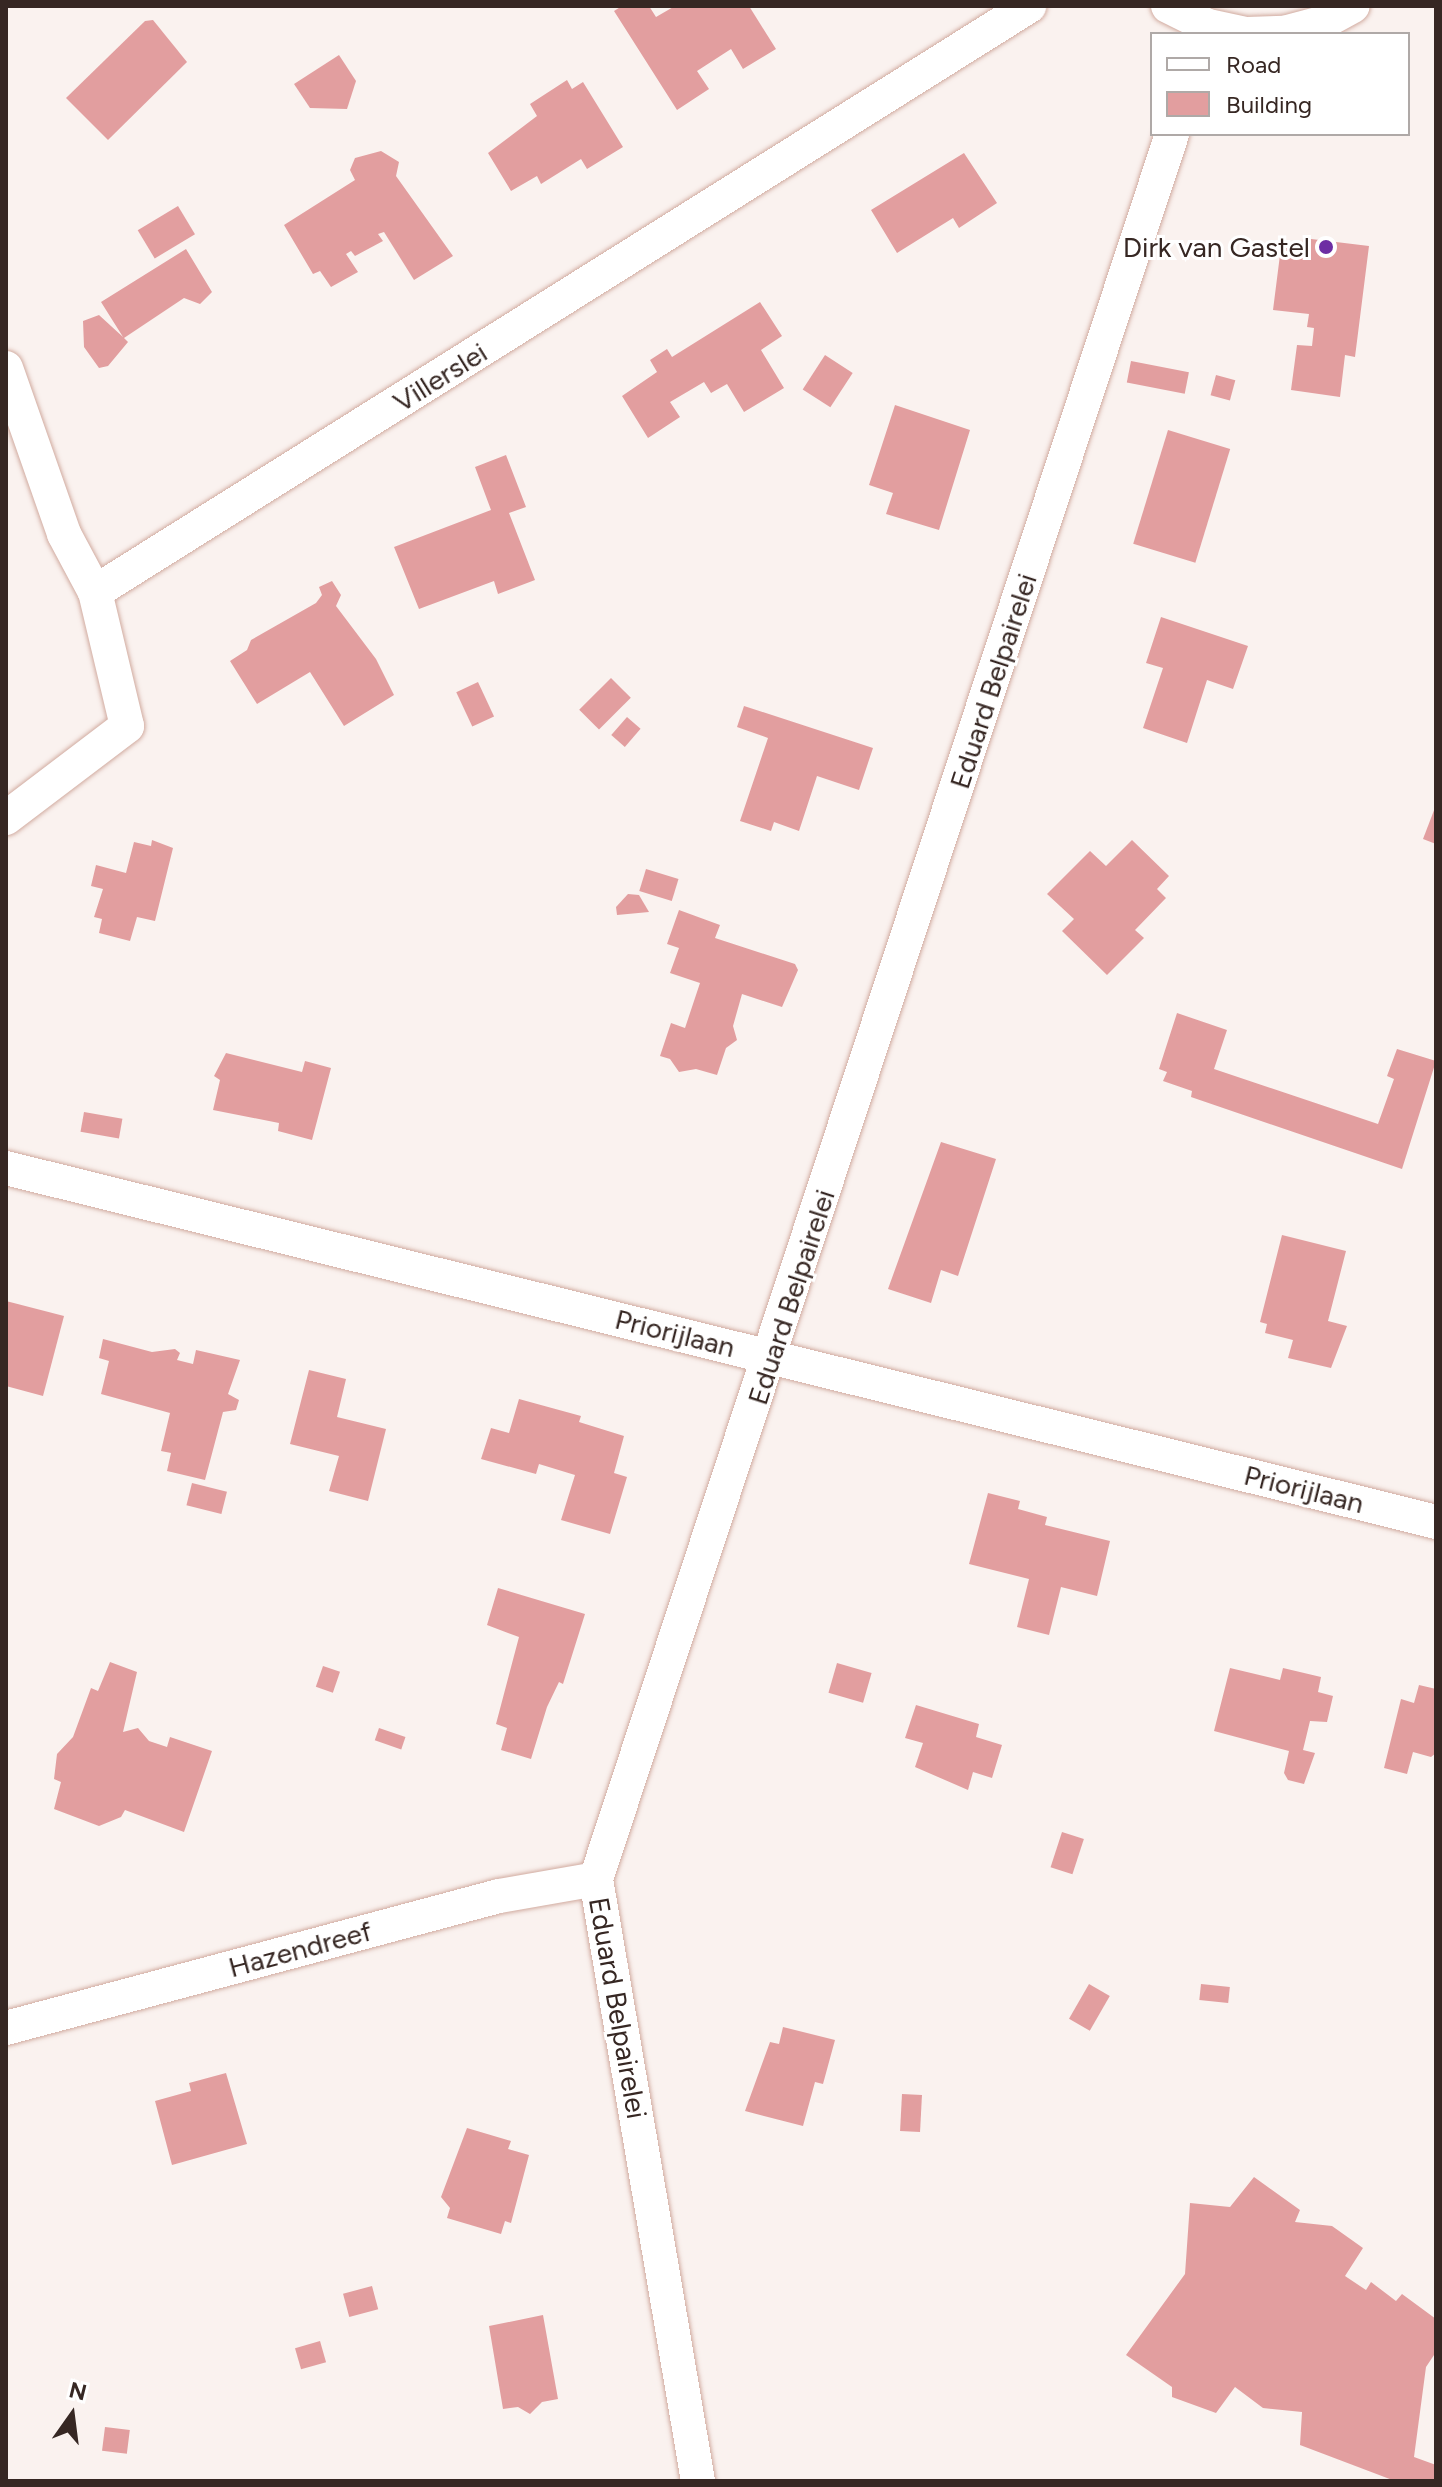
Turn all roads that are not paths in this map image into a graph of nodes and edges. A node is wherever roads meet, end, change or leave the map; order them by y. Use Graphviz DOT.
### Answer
graph roads {
  1 [pos="1029,6"];
  2 [pos="1168,6"];
  3 [pos="1353,6"];
  4 [pos="1206,30"];
  5 [pos="1226,32"];
  6 [pos="1288,32"];
  7 [pos="1171,136"];
  8 [pos="6,368"];
  9 [pos="95,592"];
  10 [pos="6,818"];
  11 [pos="6,1168"];
  12 [pos="771,1356"];
  13 [pos="1436,1522"];
  14 [pos="596,1879"];
  15 [pos="6,2028"];
  16 [pos="698,2481"];
  1 -- 9 [label="street, Villerslei"];
  2 -- 4 [label="street"];
  3 -- 6 [label="street"];
  4 -- 5 [label="street"];
  7 -- 12 [label="street, Eduard Belpairelei"];
  8 -- 9 [label="street"];
  9 -- 10 [label="street"];
  11 -- 12 [label="street, Priorijlaan"];
  12 -- 13 [label="street, Priorijlaan"];
  12 -- 14 [label="street, Eduard Belpairelei"];
  14 -- 15 [label="street, Hazendreef"];
  14 -- 16 [label="street, Eduard Belpairelei"];
}
